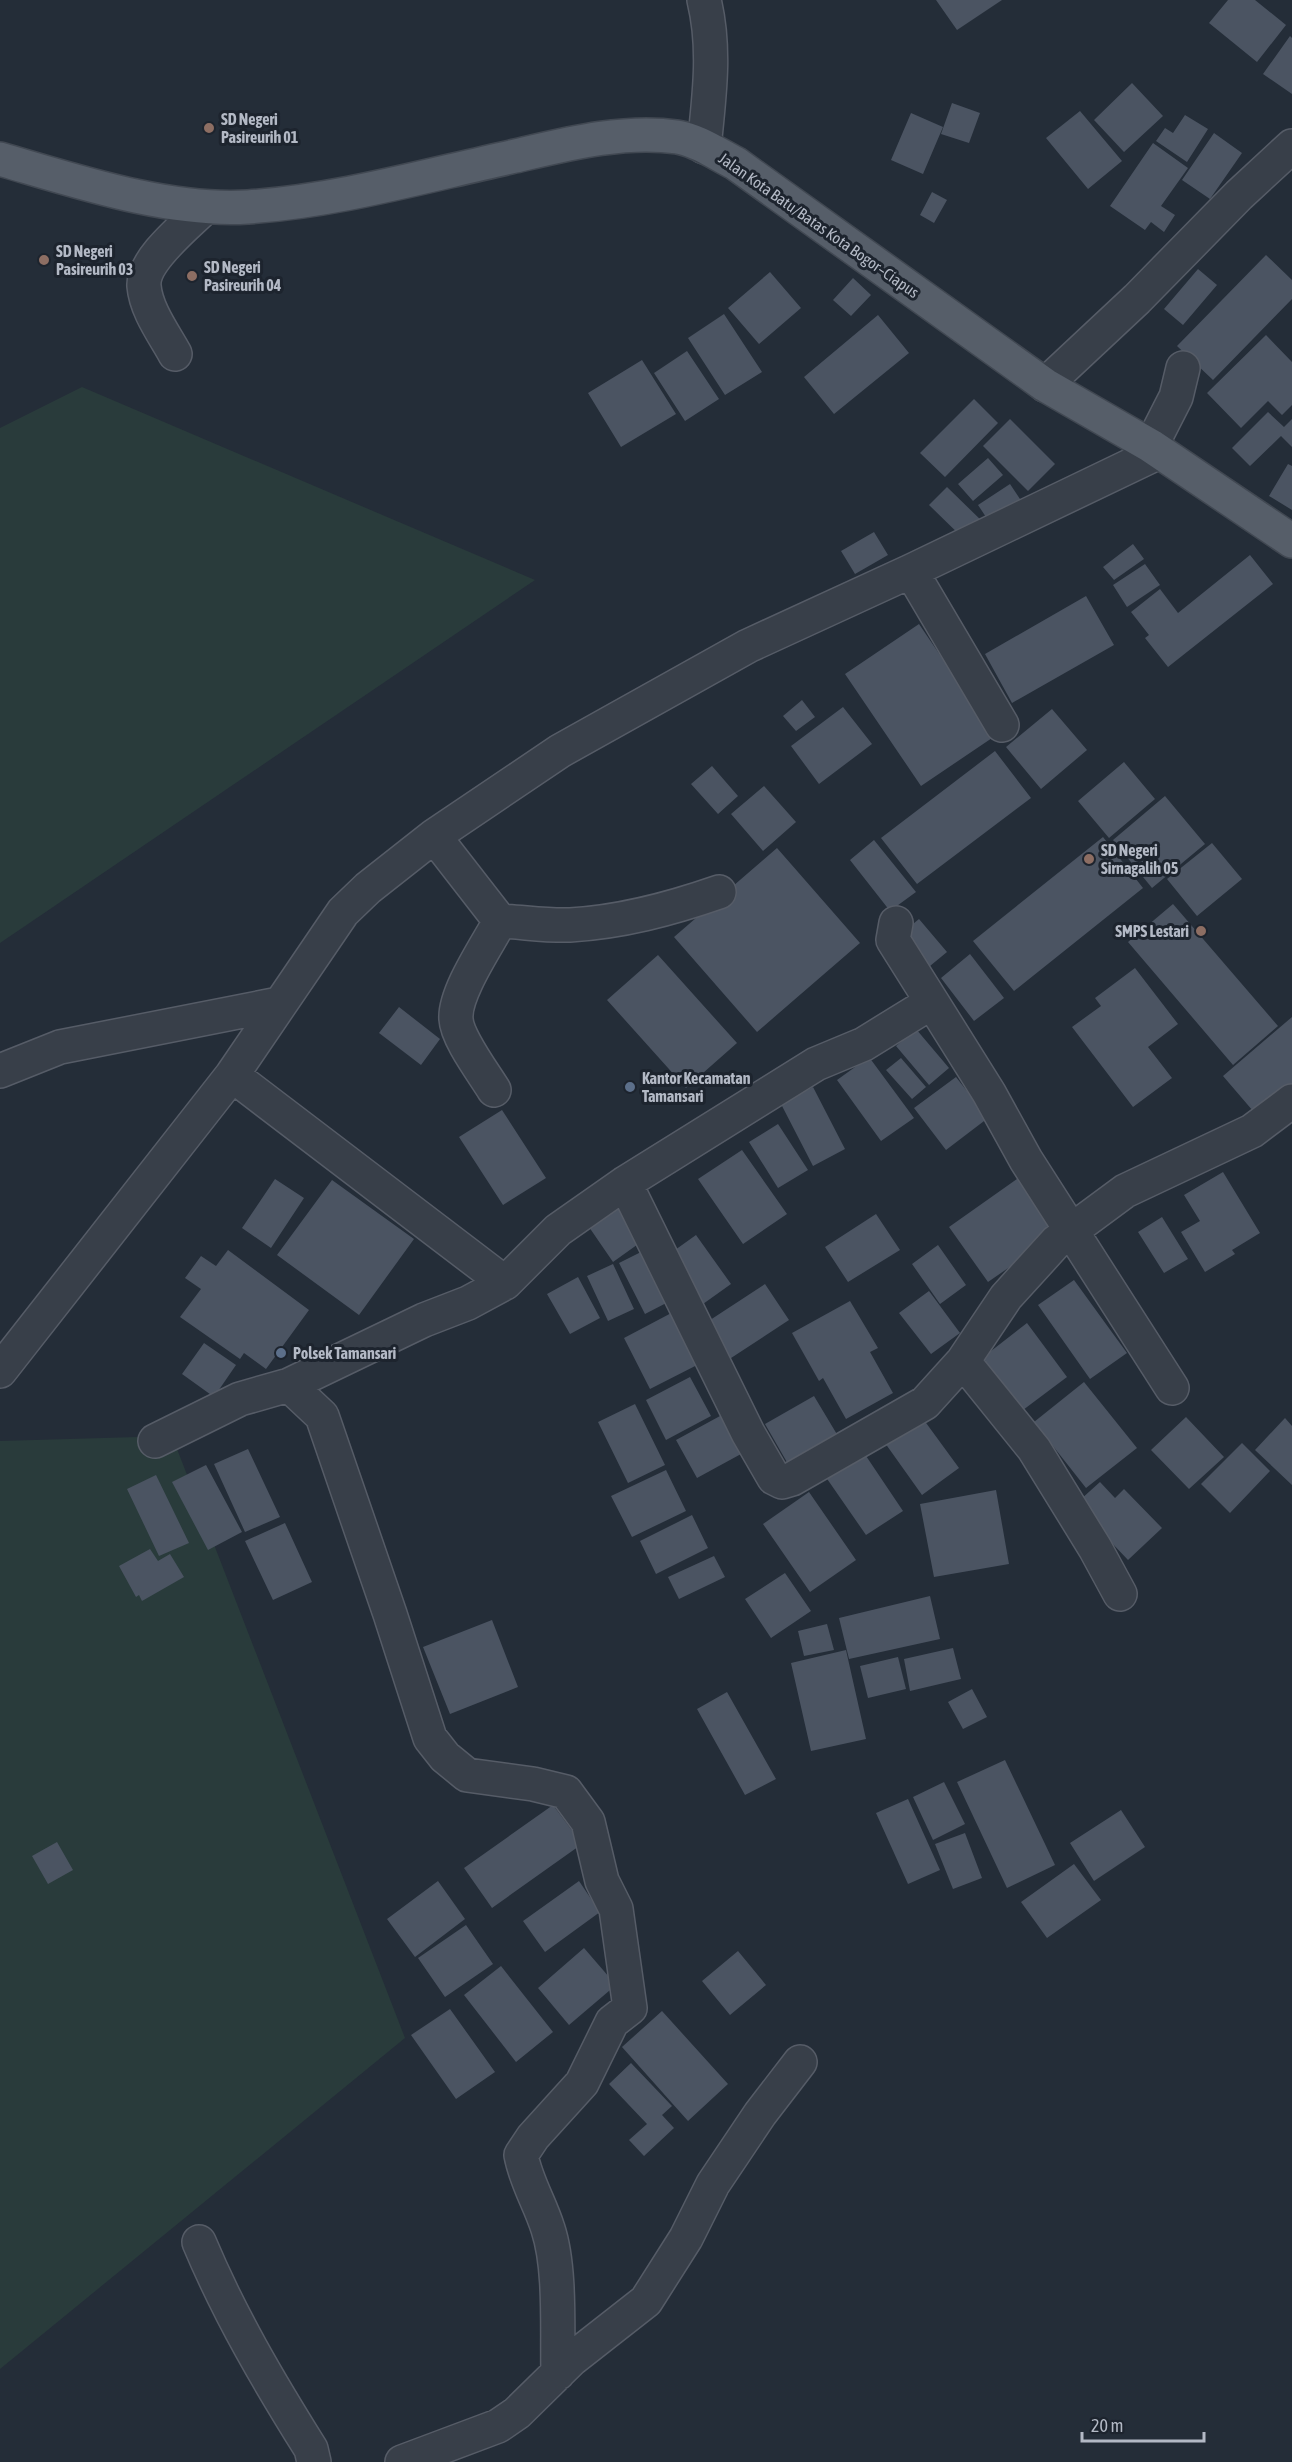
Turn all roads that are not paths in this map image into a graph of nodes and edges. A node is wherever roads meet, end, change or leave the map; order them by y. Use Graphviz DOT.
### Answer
graph roads {
  1 [pos="704,0"];
  2 [pos="1292,146"];
  3 [pos="704,147"];
  4 [pos="0,159"];
  5 [pos="205,207"];
  6 [pos="175,354"];
  7 [pos="1183,368"];
  8 [pos="1045,385"];
  9 [pos="1155,449"];
  10 [pos="1292,541"];
  11 [pos="911,571"];
  12 [pos="1002,725"];
  13 [pos="434,836"];
  14 [pos="719,892"];
  15 [pos="500,921"];
  16 [pos="896,923"];
  17 [pos="932,1002"];
  18 [pos="279,1004"];
  19 [pos="0,1071"];
  20 [pos="232,1075"];
  21 [pos="494,1089"];
  22 [pos="1292,1101"];
  23 [pos="625,1183"];
  24 [pos="1072,1230"];
  25 [pos="505,1283"];
  26 [pos="963,1361"];
  27 [pos="0,1371"];
  28 [pos="289,1385"];
  29 [pos="1172,1388"];
  30 [pos="155,1441"];
  31 [pos="1120,1594"];
  32 [pos="800,2062"];
  33 [pos="199,2242"];
  34 [pos="558,2373"];
  35 [pos="314,2462"];
  36 [pos="402,2462"];
  1 -- 3 [label="street"];
  2 -- 8 [label="street"];
  3 -- 5 [label="main road, Jalan Kota Batu/Batas Kota Bogor–Ciapus"];
  3 -- 8 [label="main road, Jalan Kota Batu/Batas Kota Bogor–Ciapus"];
  4 -- 5 [label="main road, Jalan Kota Batu/Batas Kota Bogor–Ciapus"];
  5 -- 6 [label="street"];
  7 -- 9 [label="street"];
  8 -- 9 [label="main road, Jalan Kota Batu/Batas Kota Bogor–Ciapus"];
  9 -- 10 [label="main road, Jalan Kota Batu/Batas Kota Bogor–Ciapus"];
  9 -- 11 [label="street"];
  11 -- 12 [label="street"];
  11 -- 13 [label="street"];
  13 -- 15 [label="street"];
  13 -- 18 [label="street"];
  14 -- 15 [label="street"];
  15 -- 21 [label="street"];
  16 -- 17 [label="street"];
  17 -- 23 [label="street"];
  17 -- 24 [label="street"];
  18 -- 19 [label="street"];
  18 -- 20 [label="street"];
  20 -- 25 [label="street"];
  20 -- 27 [label="street"];
  22 -- 24 [label="street"];
  23 -- 25 [label="street"];
  23 -- 26 [label="street"];
  24 -- 26 [label="street"];
  24 -- 29 [label="street"];
  25 -- 28 [label="street"];
  26 -- 31 [label="street"];
  28 -- 30 [label="street"];
  28 -- 34 [label="street"];
  32 -- 34 [label="street"];
  33 -- 35 [label="street"];
  34 -- 36 [label="street"];
}
